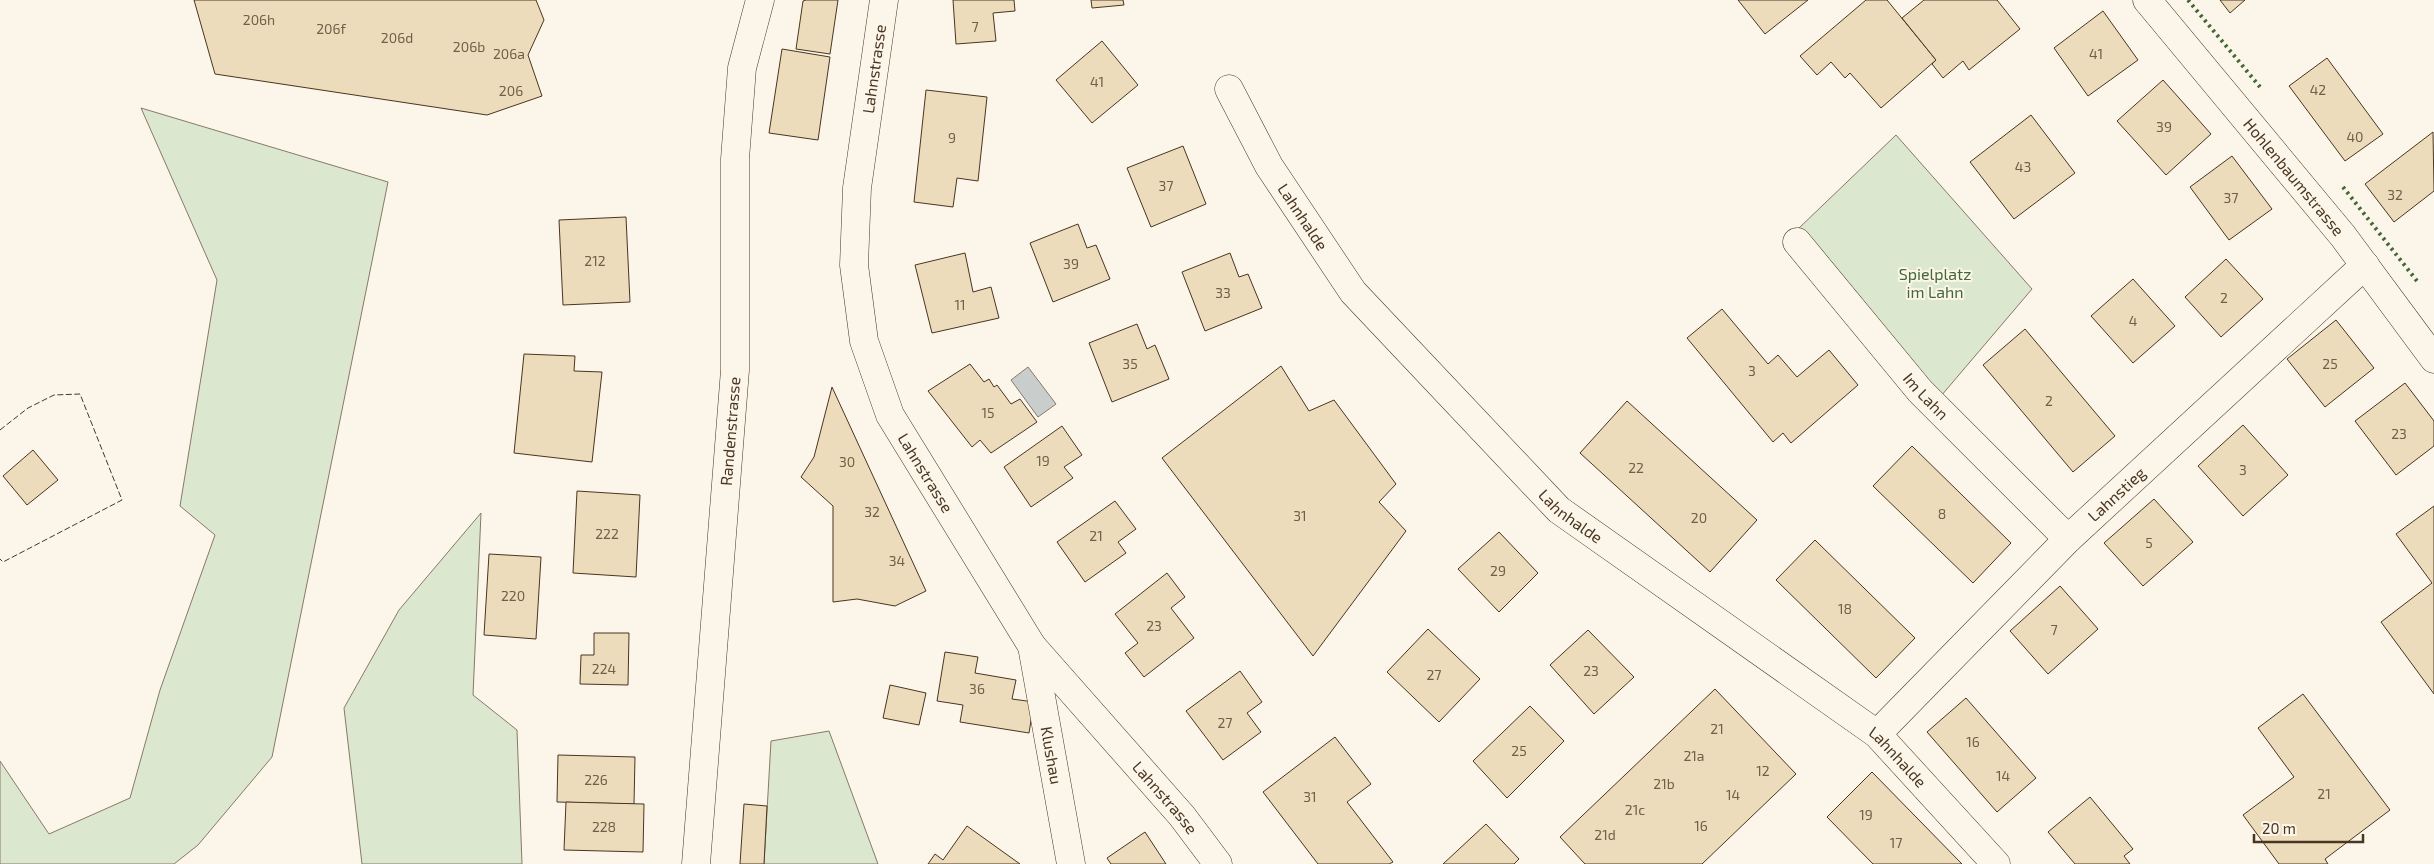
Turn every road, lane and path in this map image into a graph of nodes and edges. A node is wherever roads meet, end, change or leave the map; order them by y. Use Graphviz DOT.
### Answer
graph roads {
  1 [pos="760,0"];
  2 [pos="884,0"];
  3 [pos="2147,0"];
  4 [pos="1229,89"];
  5 [pos="1797,242"];
  6 [pos="2365,265"];
  7 [pos="2434,359"];
  8 [pos="2068,539"];
  9 [pos="1032,646"];
  10 [pos="1877,734"];
  11 [pos="696,864"];
  12 [pos="1071,864"];
  13 [pos="1218,864"];
  14 [pos="1996,864"];
  1 -- 11 [label="street, Randenstrasse"];
  2 -- 9 [label="street, Lahnstrasse"];
  3 -- 6 [label="street, Hohlenbaumstrasse"];
  4 -- 10 [label="street, Lahnhalde"];
  5 -- 8 [label="street, Im Lahn"];
  6 -- 7 [label="street, Hohlenbaumstrasse"];
  6 -- 8 [label="street, Lahnstieg"];
  8 -- 10 [label="street, Lahnstieg"];
  9 -- 12 [label="street, Klushau"];
  9 -- 13 [label="street, Lahnstrasse"];
  10 -- 14 [label="street, Lahnhalde"];
}
